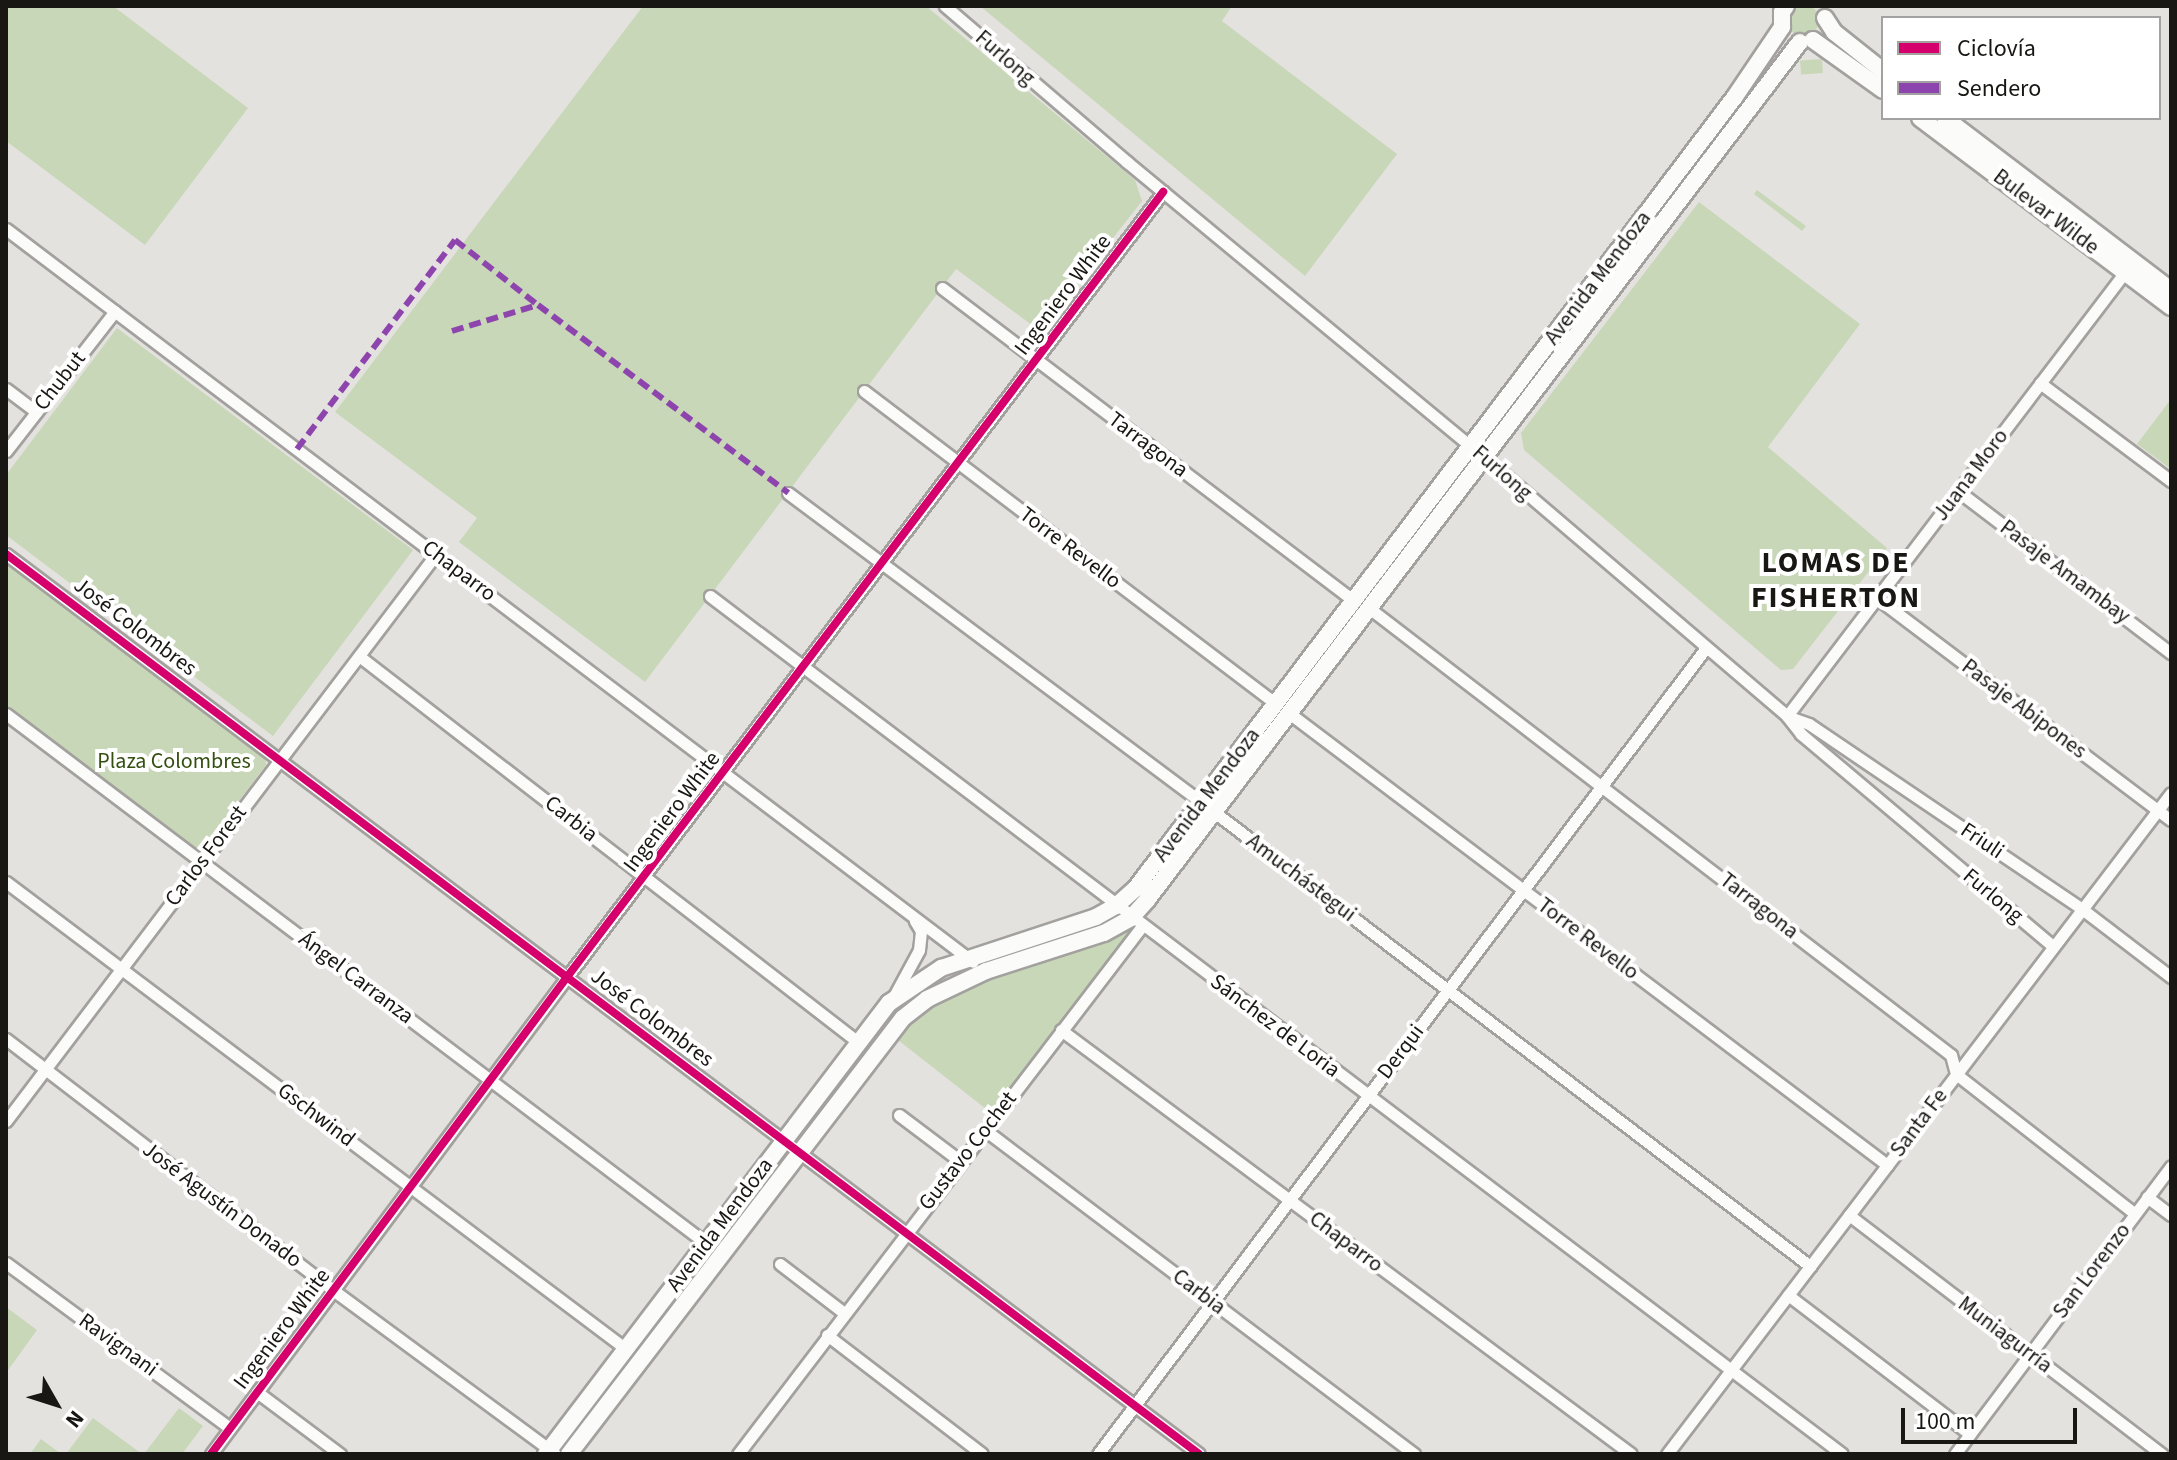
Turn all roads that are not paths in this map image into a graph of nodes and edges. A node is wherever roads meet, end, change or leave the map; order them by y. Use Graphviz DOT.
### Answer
graph roads {
  1 [pos="945,6"];
  2 [pos="1770,6"];
  3 [pos="1824,11"];
  4 [pos="1783,18"];
  5 [pos="1806,41"];
  6 [pos="1881,69"];
  7 [pos="1881,89"];
  8 [pos="1923,120"];
  9 [pos="1948,120"];
  10 [pos="1163,192"];
  11 [pos="6,229"];
  12 [pos="2125,272"];
  13 [pos="942,288"];
  14 [pos="2171,290"];
  15 [pos="2171,307"];
  16 [pos="115,311"];
  17 [pos="1036,360"];
  18 [pos="2040,383"];
  19 [pos="6,389"];
  20 [pos="864,391"];
  21 [pos="36,412"];
  22 [pos="6,451"];
  23 [pos="1477,452"];
  24 [pos="958,463"];
  25 [pos="2171,481"];
  26 [pos="1958,491"];
  27 [pos="788,493"];
  28 [pos="6,554"];
  29 [pos="436,554"];
  30 [pos="882,564"];
  31 [pos="710,596"];
  32 [pos="1877,598"];
  33 [pos="1361,604"];
  34 [pos="1705,649"];
  35 [pos="2171,653"];
  36 [pos="359,656"];
  37 [pos="804,668"];
  38 [pos="1283,708"];
  39 [pos="6,714"];
  40 [pos="1787,716"];
  41 [pos="281,759"];
  42 [pos="725,773"];
  43 [pos="1603,785"];
  44 [pos="2171,793"];
  45 [pos="1208,807"];
  46 [pos="2158,810"];
  47 [pos="2171,820"];
  48 [pos="202,861"];
  49 [pos="645,877"];
  50 [pos="6,882"];
  51 [pos="1523,891"];
  52 [pos="1116,906"];
  53 [pos="2082,909"];
  54 [pos="910,914"];
  55 [pos="1136,922"];
  56 [pos="2053,946"];
  57 [pos="969,959"];
  58 [pos="122,968"];
  59 [pos="986,971"];
  60 [pos="567,977"];
  61 [pos="2171,977"];
  62 [pos="1448,990"];
  63 [pos="889,1003"];
  64 [pos="1061,1030"];
  65 [pos="6,1039"];
  66 [pos="858,1042"];
  67 [pos="45,1070"];
  68 [pos="1956,1074"];
  69 [pos="491,1080"];
  70 [pos="1368,1096"];
  71 [pos="899,1115"];
  72 [pos="6,1121"];
  73 [pos="985,1130"];
  74 [pos="785,1140"];
  75 [pos="799,1151"];
  76 [pos="960,1161"];
  77 [pos="1887,1165"];
  78 [pos="2171,1166"];
  79 [pos="411,1186"];
  80 [pos="2147,1197"];
  81 [pos="1289,1200"];
  82 [pos="2135,1214"];
  83 [pos="1849,1215"];
  84 [pos="2171,1215"];
  85 [pos="906,1232"];
  86 [pos="707,1244"];
  87 [pos="6,1263"];
  88 [pos="780,1264"];
  89 [pos="1810,1266"];
  90 [pos="333,1290"];
  91 [pos="1788,1295"];
  92 [pos="1212,1302"];
  93 [pos="844,1313"];
  94 [pos="827,1335"];
  95 [pos="626,1349"];
  96 [pos="2030,1354"];
  97 [pos="1731,1370"];
  98 [pos="257,1392"];
  99 [pos="1135,1405"];
  100 [pos="230,1428"];
  101 [pos="1970,1434"];
  102 [pos="550,1453"];
  103 [pos="211,1454"];
  104 [pos="340,1454"];
  105 [pos="569,1454"];
  106 [pos="738,1454"];
  107 [pos="982,1454"];
  108 [pos="1098,1454"];
  109 [pos="1199,1454"];
  110 [pos="1414,1454"];
  111 [pos="1631,1454"];
  112 [pos="1667,1454"];
  113 [pos="1842,1454"];
  114 [pos="1955,1454"];
  115 [pos="2162,1454"];
  1 -- 10 [label="street, Furlong"];
  2 -- 4 [label="main road"];
  3 -- 5 [label="main road, Avenida Mendoza"];
  3 -- 6 [label="main road"];
  4 -- 5 [label="main road"];
  4 -- 23 [label="main road, Avenida Mendoza"];
  5 -- 7 [label="main road"];
  5 -- 23 [label="main road, Avenida Mendoza"];
  8 -- 12 [label="main road, Bulevar Wilde"];
  9 -- 14 [label="main road, Bulevar Wilde"];
  10 -- 17 [label="street, Ingeniero White"];
  10 -- 23 [label="street, Furlong"];
  11 -- 16 [label="street, Chaparro"];
  12 -- 15 [label="main road, Bulevar Wilde"];
  12 -- 18 [label="street, Juana Moro"];
  13 -- 17 [label="street, Tarragona"];
  16 -- 21 [label="street, Chubut"];
  16 -- 29 [label="street, Chaparro"];
  17 -- 24 [label="street, Ingeniero White"];
  17 -- 33 [label="street, Tarragona"];
  18 -- 25 [label="street"];
  18 -- 26 [label="street, Juana Moro"];
  19 -- 21 [label="street"];
  20 -- 24 [label="street, Torre Revello"];
  21 -- 22 [label="street, Chubut"];
  23 -- 33 [label="main road, Avenida Mendoza"];
  23 -- 34 [label="street, Furlong"];
  24 -- 30 [label="street, Ingeniero White"];
  24 -- 38 [label="street, Torre Revello"];
  26 -- 32 [label="street, Juana Moro"];
  26 -- 35 [label="street, Pasaje Amambay"];
  27 -- 30 [label="street, Amuchástegui"];
  28 -- 41 [label="street, José Colombres"];
  29 -- 36 [label="street, Carlos Forest"];
  29 -- 42 [label="street, Chaparro"];
  30 -- 37 [label="street, Ingeniero White"];
  30 -- 45 [label="street, Amuchástegui"];
  31 -- 37 [label="street, Sánchez de Loria"];
  32 -- 40 [label="street, Juana Moro"];
  32 -- 46 [label="street, Pasaje Abipones"];
  33 -- 38 [label="main road, Avenida Mendoza"];
  33 -- 43 [label="street, Tarragona"];
  34 -- 40 [label="street, Furlong"];
  34 -- 43 [label="street, Derqui"];
  36 -- 41 [label="street, Carlos Forest"];
  36 -- 49 [label="street, Carbia"];
  37 -- 42 [label="street, Ingeniero White"];
  37 -- 52 [label="street, Sánchez de Loria"];
  38 -- 45 [label="main road, Avenida Mendoza"];
  38 -- 51 [label="street, Torre Revello"];
  39 -- 48 [label="street, Ángel Carranza"];
  40 -- 53 [label="street, Friuli"];
  40 -- 56 [label="street, Furlong"];
  41 -- 48 [label="street, Carlos Forest"];
  41 -- 60 [label="street, José Colombres"];
  42 -- 49 [label="street, Ingeniero White"];
  42 -- 54 [label="street, Chaparro"];
  43 -- 51 [label="street, Derqui"];
  43 -- 68 [label="street, Tarragona"];
  44 -- 46 [label="street, Santa Fe"];
  45 -- 52 [label="main road, Avenida Mendoza"];
  45 -- 55 [label="main road, Avenida Mendoza"];
  45 -- 62 [label="street, Amuchástegui"];
  46 -- 47 [label="street, Pasaje Abipones"];
  46 -- 53 [label="street, Santa Fe"];
  48 -- 58 [label="street, Carlos Forest"];
  48 -- 69 [label="street, Ángel Carranza"];
  49 -- 60 [label="street, Ingeniero White"];
  49 -- 66 [label="street, Carbia"];
  50 -- 58 [label="street, Gschwind"];
  51 -- 62 [label="street, Derqui"];
  51 -- 77 [label="street, Torre Revello"];
  52 -- 55 [label="street, Sánchez de Loria"];
  52 -- 57 [label="main road, Avenida Mendoza"];
  53 -- 56 [label="street, Santa Fe"];
  53 -- 61 [label="street, Friuli"];
  54 -- 57 [label="street, Chaparro"];
  54 -- 63 [label="street"];
  55 -- 59 [label="main road, Avenida Mendoza"];
  55 -- 64 [label="street, Gustavo Cochet"];
  55 -- 70 [label="street, Sánchez de Loria"];
  56 -- 68 [label="street, Santa Fe"];
  57 -- 59 [label="street, Chaparro"];
  57 -- 63 [label="main road, Avenida Mendoza"];
  58 -- 67 [label="street, Carlos Forest"];
  58 -- 79 [label="street, Gschwind"];
  59 -- 75 [label="main road, Avenida Mendoza"];
  60 -- 69 [label="street, Ingeniero White"];
  60 -- 74 [label="street, José Colombres"];
  62 -- 70 [label="street, Derqui"];
  62 -- 89 [label="street, Amuchástegui"];
  63 -- 66 [label="main road, Avenida Mendoza"];
  64 -- 73 [label="street, Gustavo Cochet"];
  64 -- 81 [label="street, Chaparro"];
  65 -- 67 [label="street, José Agustín Donado"];
  66 -- 74 [label="main road, Avenida Mendoza"];
  67 -- 72 [label="street, Carlos Forest"];
  67 -- 90 [label="street, José Agustín Donado"];
  68 -- 77 [label="street, Santa Fe"];
  68 -- 82 [label="street, Tarragona"];
  69 -- 79 [label="street, Ingeniero White"];
  69 -- 86 [label="street, Ángel Carranza"];
  70 -- 81 [label="street, Derqui"];
  70 -- 97 [label="street, Sánchez de Loria"];
  71 -- 76 [label="street"];
  73 -- 76 [label="street, Gustavo Cochet"];
  73 -- 92 [label="street, Carbia"];
  74 -- 75 [label="street, José Colombres"];
  74 -- 86 [label="main road, Avenida Mendoza"];
  75 -- 85 [label="street, José Colombres"];
  75 -- 105 [label="main road, Avenida Mendoza"];
  76 -- 85 [label="street, Gustavo Cochet"];
  77 -- 83 [label="street, Santa Fe"];
  78 -- 80 [label="street, San Lorenzo"];
  79 -- 90 [label="street, Ingeniero White"];
  79 -- 95 [label="street, Gschwind"];
  80 -- 82 [label="street, San Lorenzo"];
  80 -- 84 [label="street"];
  81 -- 92 [label="street, Derqui"];
  81 -- 111 [label="street, Chaparro"];
  82 -- 96 [label="street, San Lorenzo"];
  83 -- 89 [label="street, Santa Fe"];
  83 -- 96 [label="street, Muniagurría"];
  85 -- 93 [label="street, Gustavo Cochet"];
  85 -- 99 [label="street, José Colombres"];
  86 -- 95 [label="main road, Avenida Mendoza"];
  87 -- 100 [label="street, Ravignani"];
  88 -- 93 [label="street"];
  89 -- 91 [label="street, Santa Fe"];
  90 -- 98 [label="street, Ingeniero White"];
  90 -- 102 [label="street, José Agustín Donado"];
  91 -- 97 [label="street, Santa Fe"];
  91 -- 101 [label="street"];
  92 -- 99 [label="street, Derqui"];
  92 -- 110 [label="street, Carbia"];
  93 -- 94 [label="street, Gustavo Cochet"];
  94 -- 106 [label="street, Gustavo Cochet"];
  94 -- 107 [label="street"];
  95 -- 102 [label="main road, Avenida Mendoza"];
  96 -- 101 [label="street, San Lorenzo"];
  96 -- 115 [label="street, Muniagurría"];
  97 -- 112 [label="street, Santa Fe"];
  97 -- 113 [label="street, Sánchez de Loria"];
  98 -- 100 [label="street, Ingeniero White"];
  98 -- 104 [label="street"];
  99 -- 108 [label="street, Derqui"];
  99 -- 109 [label="street, José Colombres"];
  100 -- 103 [label="street, Ingeniero White"];
  101 -- 114 [label="street, San Lorenzo"];
}
